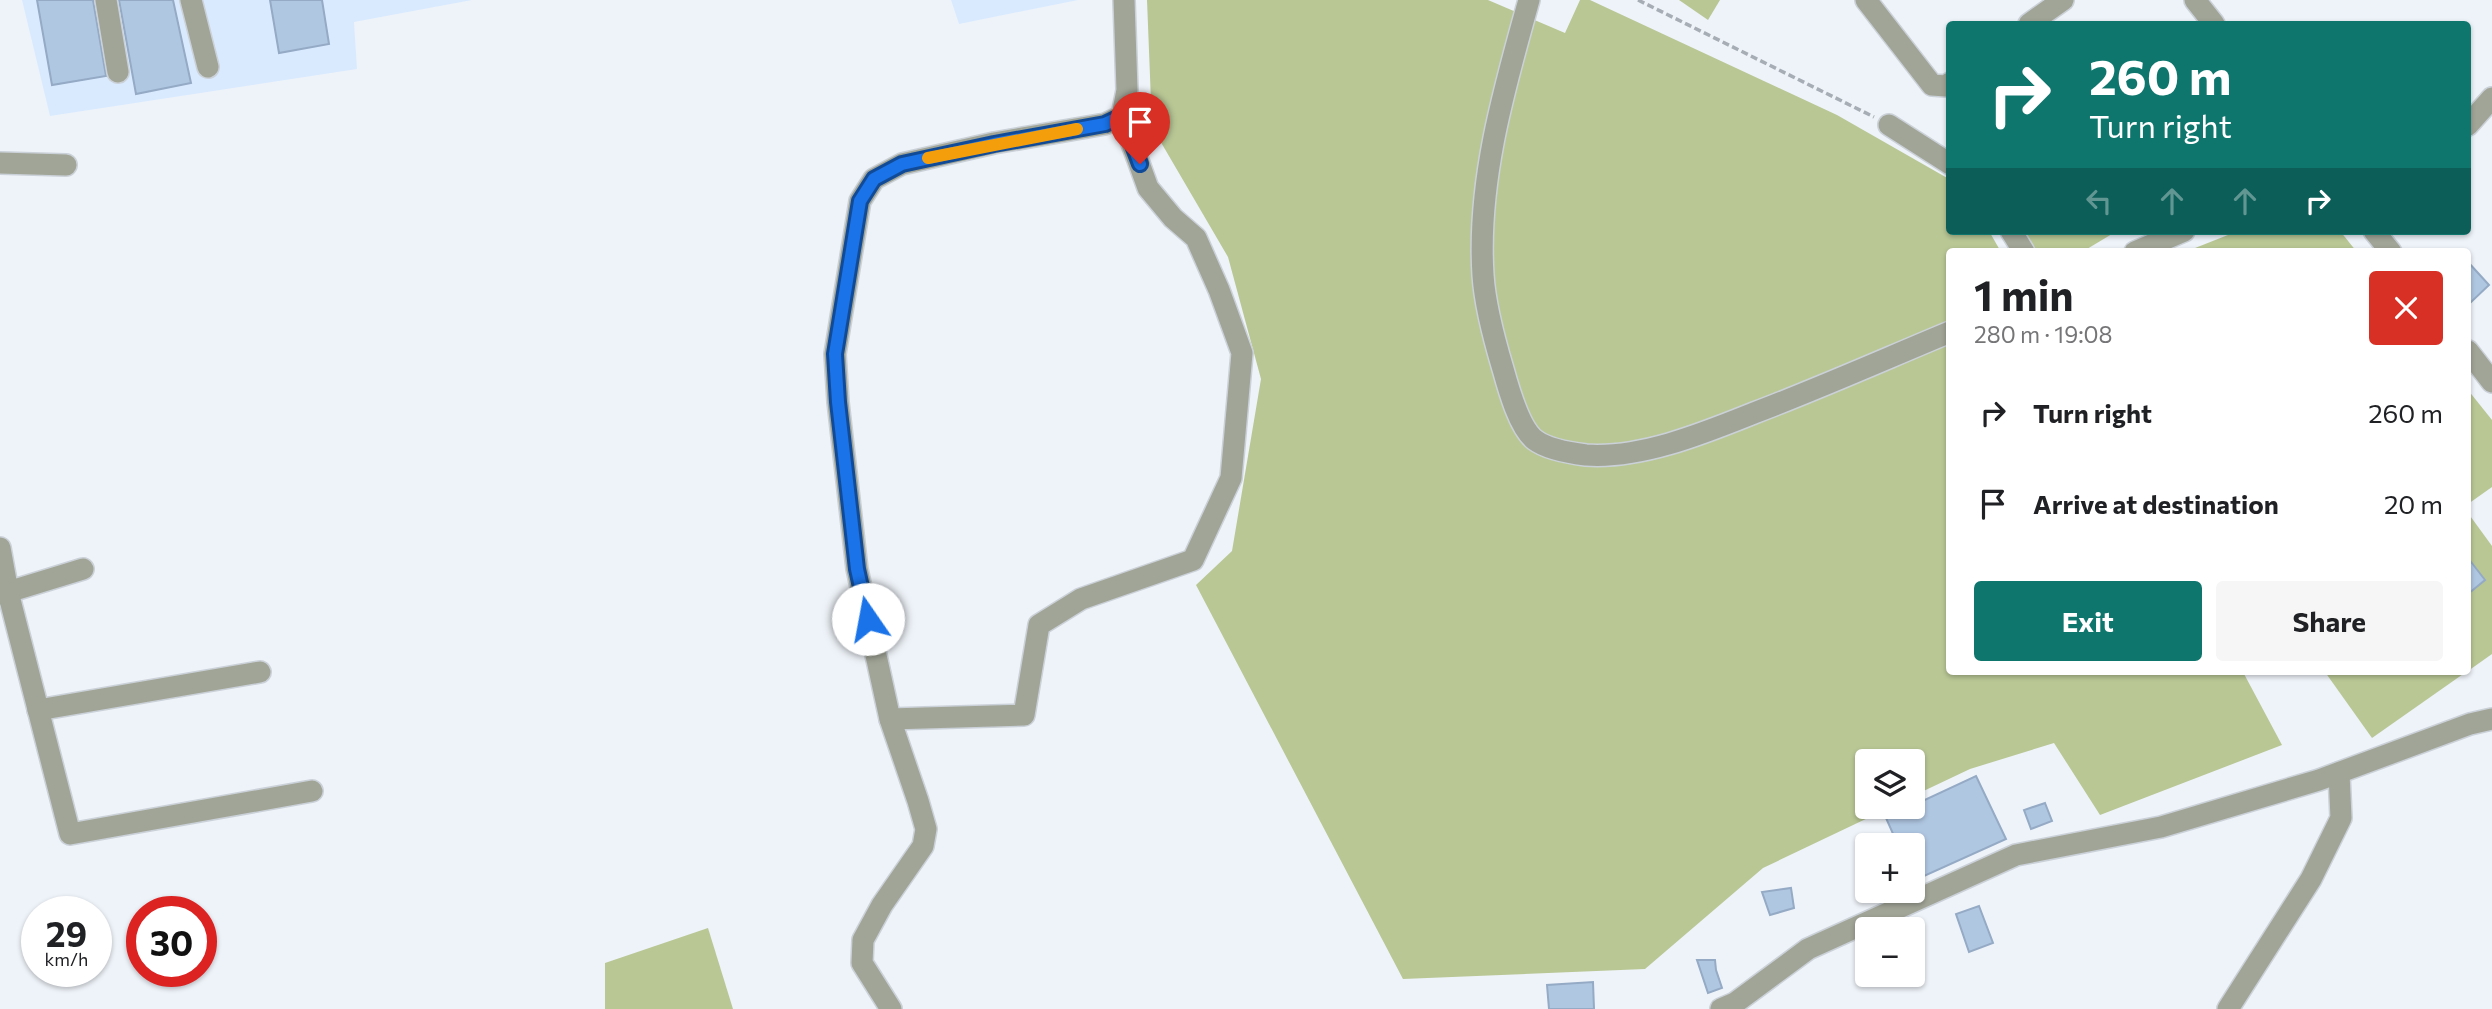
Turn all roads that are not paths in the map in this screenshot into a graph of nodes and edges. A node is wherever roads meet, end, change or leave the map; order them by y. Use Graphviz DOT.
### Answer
graph roads {
  1 [pos="106,0"];
  2 [pos="191,0"];
  3 [pos="1124,0"];
  4 [pos="1529,0"];
  5 [pos="1866,0"];
  6 [pos="2063,0"];
  7 [pos="2198,1"];
  8 [pos="2033,21"];
  9 [pos="2212,21"];
  10 [pos="208,67"];
  11 [pos="118,72"];
  12 [pos="1946,85"];
  13 [pos="2492,98"];
  14 [pos="1122,116"];
  15 [pos="2471,122"];
  16 [pos="1889,125"];
  17 [pos="1946,161"];
  18 [pos="0,163"];
  19 [pos="66,165"];
  20 [pos="2175,235"];
  21 [pos="2144,248"];
  22 [pos="1946,334"];
  23 [pos="2471,355"];
  24 [pos="2492,382"];
  25 [pos="0,548"];
  26 [pos="83,569"];
  27 [pos="4,593"];
  28 [pos="260,672"];
  29 [pos="38,710"];
  30 [pos="890,719"];
  31 [pos="2492,719"];
  32 [pos="2339,773"];
  33 [pos="312,792"];
  34 [pos="891,1009"];
  35 [pos="1721,1009"];
  36 [pos="2228,1009"];
  1 -- 11 [label="street"];
  2 -- 10 [label="street"];
  3 -- 14 [label="street"];
  4 -- 22 [label="street"];
  5 -- 12 [label="street"];
  6 -- 8 [label="street"];
  7 -- 9 [label="street"];
  13 -- 15 [label="street"];
  14 -- 30 [label="street"];
  14 -- 30 [label="street"];
  16 -- 17 [label="street"];
  18 -- 19 [label="street"];
  20 -- 21 [label="street"];
  23 -- 24 [label="street"];
  25 -- 27 [label="street"];
  26 -- 27 [label="street"];
  27 -- 29 [label="street"];
  28 -- 29 [label="street"];
  29 -- 33 [label="street"];
  30 -- 34 [label="street"];
  31 -- 32 [label="street"];
  32 -- 35 [label="street"];
  32 -- 36 [label="street"];
}
